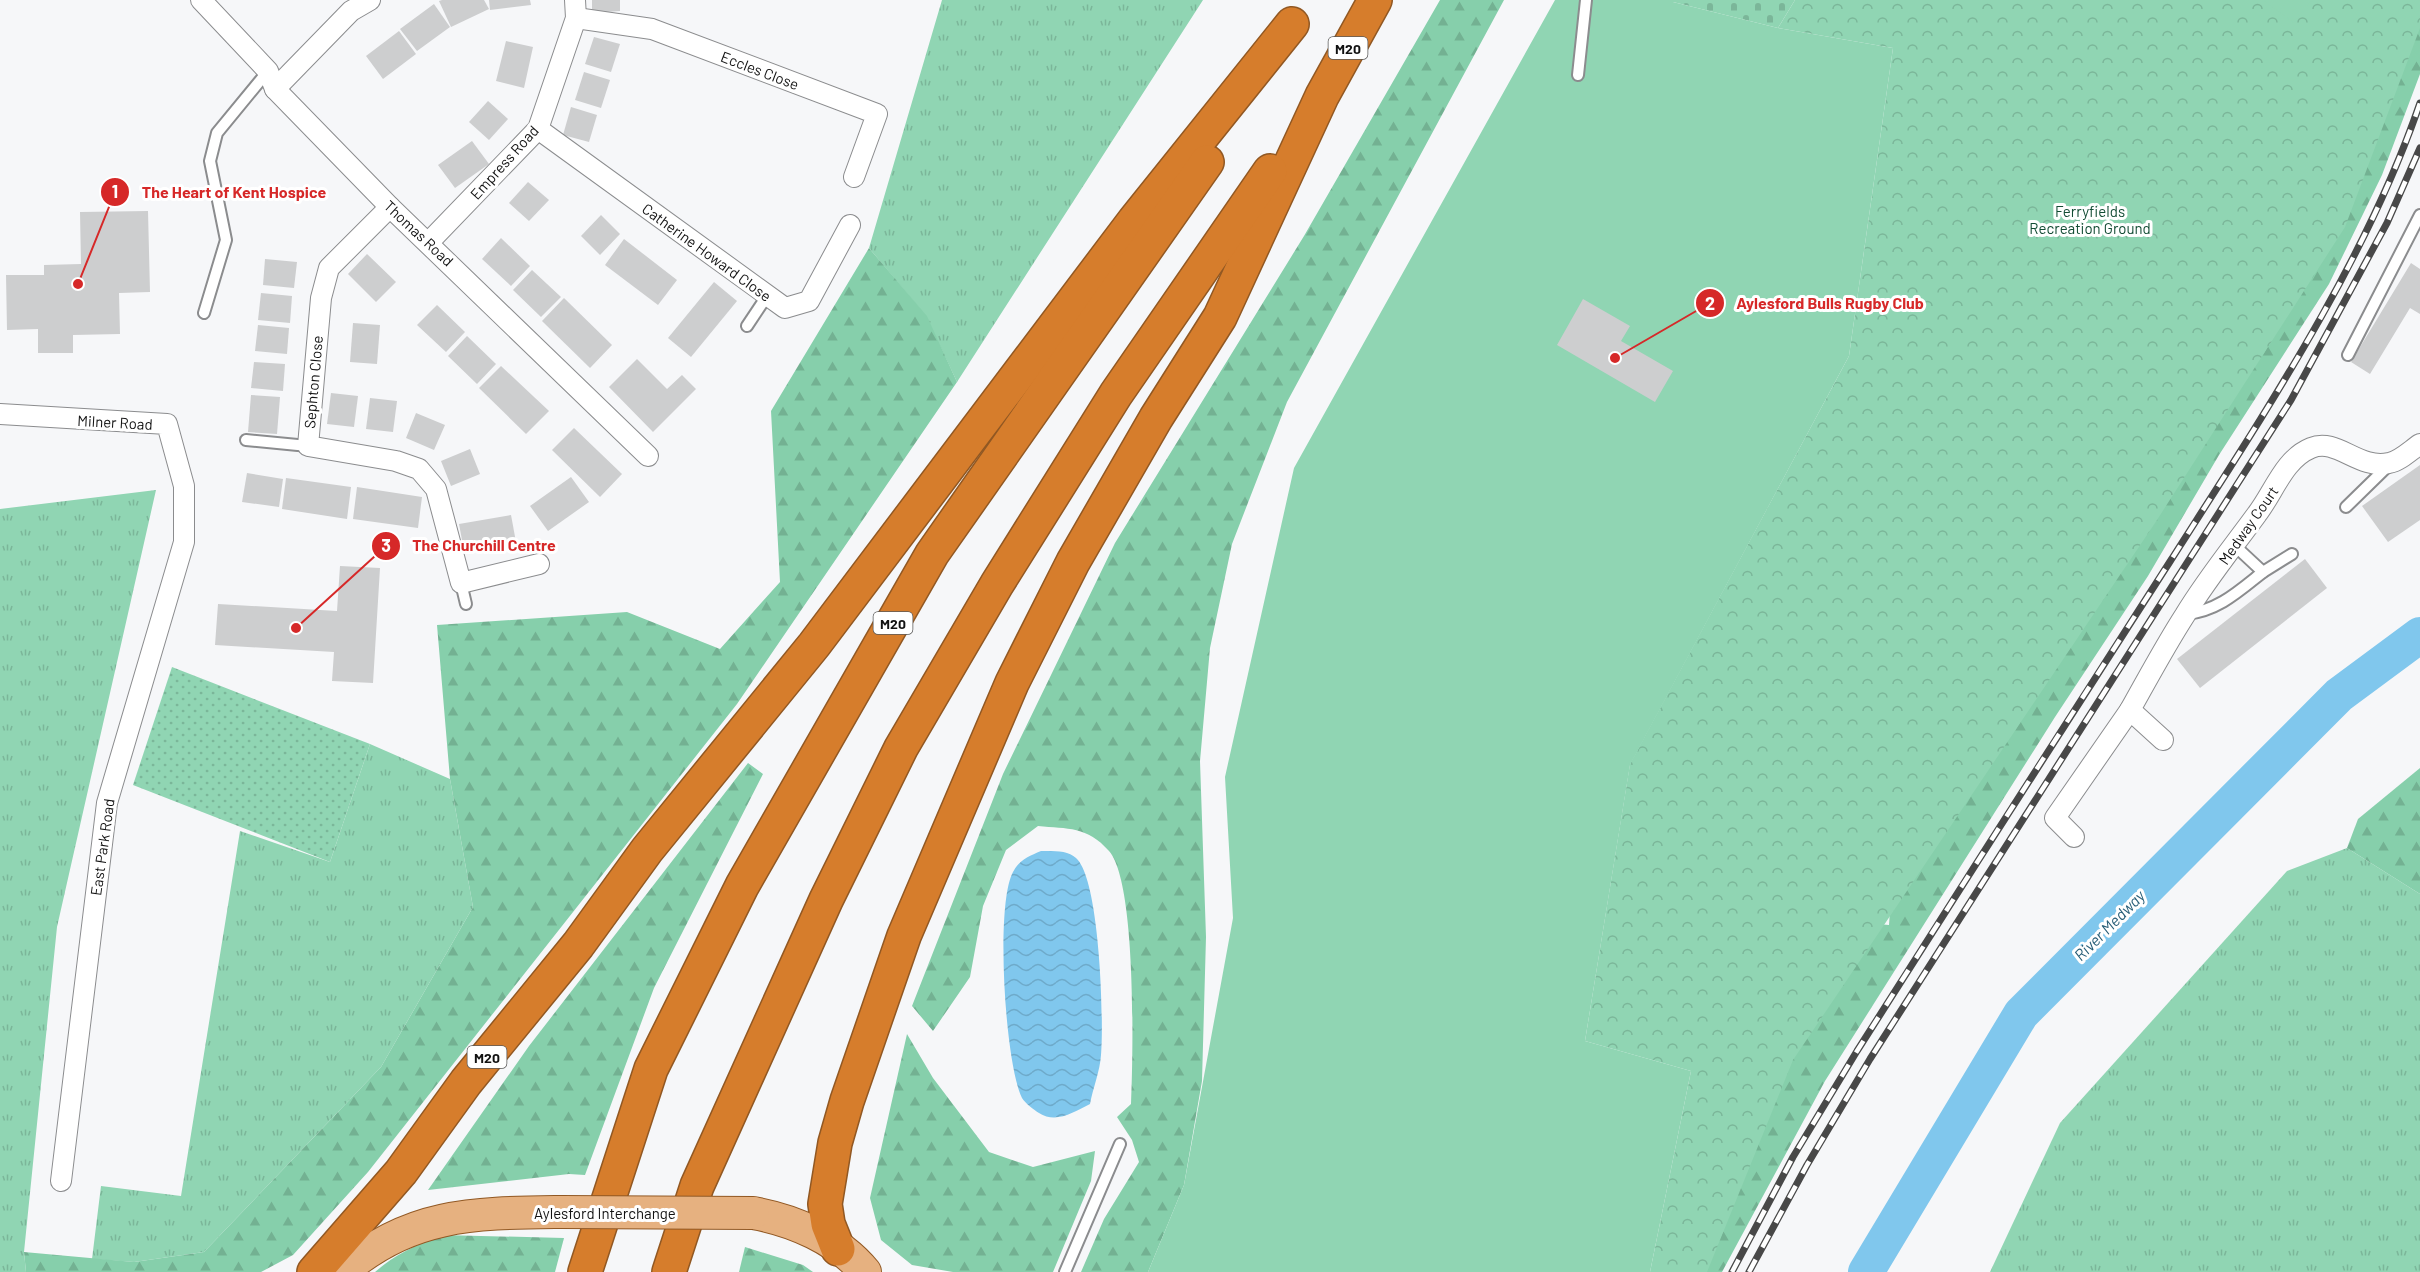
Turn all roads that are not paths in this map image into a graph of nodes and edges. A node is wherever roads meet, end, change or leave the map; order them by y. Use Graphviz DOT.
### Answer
graph roads {
  1 [pos="201,0"];
  2 [pos="370,0"];
  3 [pos="1375,0"];
  4 [pos="1586,0"];
  5 [pos="575,9"];
  6 [pos="1299,12"];
  7 [pos="1578,75"];
  8 [pos="272,80"];
  9 [pos="1322,96"];
  10 [pos="538,129"];
  11 [pos="854,177"];
  12 [pos="390,207"];
  13 [pos="2420,215"];
  14 [pos="850,225"];
  15 [pos="2411,233"];
  16 [pos="2420,241"];
  17 [pos="429,242"];
  18 [pos="767,296"];
  19 [pos="204,313"];
  20 [pos="747,326"];
  21 [pos="2348,355"];
  22 [pos="0,414"];
  23 [pos="246,440"];
  24 [pos="2420,444"];
  25 [pos="308,446"];
  26 [pos="648,456"];
  27 [pos="2391,463"];
  28 [pos="184,486"];
  29 [pos="2346,507"];
  30 [pos="2234,545"];
  31 [pos="2292,554"];
  32 [pos="539,564"];
  33 [pos="2263,572"];
  34 [pos="461,583"];
  35 [pos="466,604"];
  36 [pos="2185,614"];
  37 [pos="2130,710"];
  38 [pos="2163,740"];
  39 [pos="2074,837"];
  40 [pos="1120,1144"];
  41 [pos="61,1181"];
  42 [pos="838,1249"];
  43 [pos="333,1272"];
  44 [pos="585,1272"];
  45 [pos="669,1272"];
  46 [pos="865,1272"];
  47 [pos="1065,1272"];
  1 -- 8 [label="street, Thomas Road"];
  2 -- 8 [label="street"];
  3 -- 9 [label="highway, M20"];
  4 -- 7 [label="lane"];
  5 -- 10 [label="street, Empress Road"];
  5 -- 11 [label="street, Eccles Close"];
  6 -- 43 [label="highway, M20"];
  6 -- 44 [label="highway, M20"];
  8 -- 12 [label="street, Thomas Road"];
  8 -- 19 [label="lane"];
  9 -- 42 [label="highway, M20"];
  9 -- 45 [label="highway, M20"];
  10 -- 17 [label="street, Empress Road"];
  10 -- 18 [label="street, Catherine Howard Close"];
  12 -- 17 [label="street, Thomas Road"];
  12 -- 25 [label="street, Sephton Close"];
  13 -- 15 [label="lane"];
  14 -- 18 [label="street, Catherine Howard Close"];
  15 -- 16 [label="lane"];
  15 -- 21 [label="lane"];
  17 -- 26 [label="street, Thomas Road"];
  18 -- 20 [label="lane"];
  22 -- 28 [label="street, Milner Road"];
  23 -- 25 [label="lane"];
  24 -- 27 [label="street"];
  25 -- 34 [label="street, Sephton Close"];
  27 -- 29 [label="lane"];
  27 -- 30 [label="street, Medway Court"];
  28 -- 41 [label="street, East Park Road"];
  30 -- 33 [label="lane"];
  30 -- 36 [label="street, Medway Court"];
  31 -- 33 [label="lane"];
  32 -- 34 [label="street"];
  33 -- 36 [label="lane"];
  34 -- 35 [label="lane"];
  36 -- 37 [label="street, Medway Court"];
  37 -- 38 [label="street"];
  37 -- 39 [label="street, Medway Court"];
  40 -- 47 [label="lane"];
  42 -- 43 [label="main road, Aylesford Interchange, bridge"];
  42 -- 46 [label="main road, Aylesford Interchange"];
}
